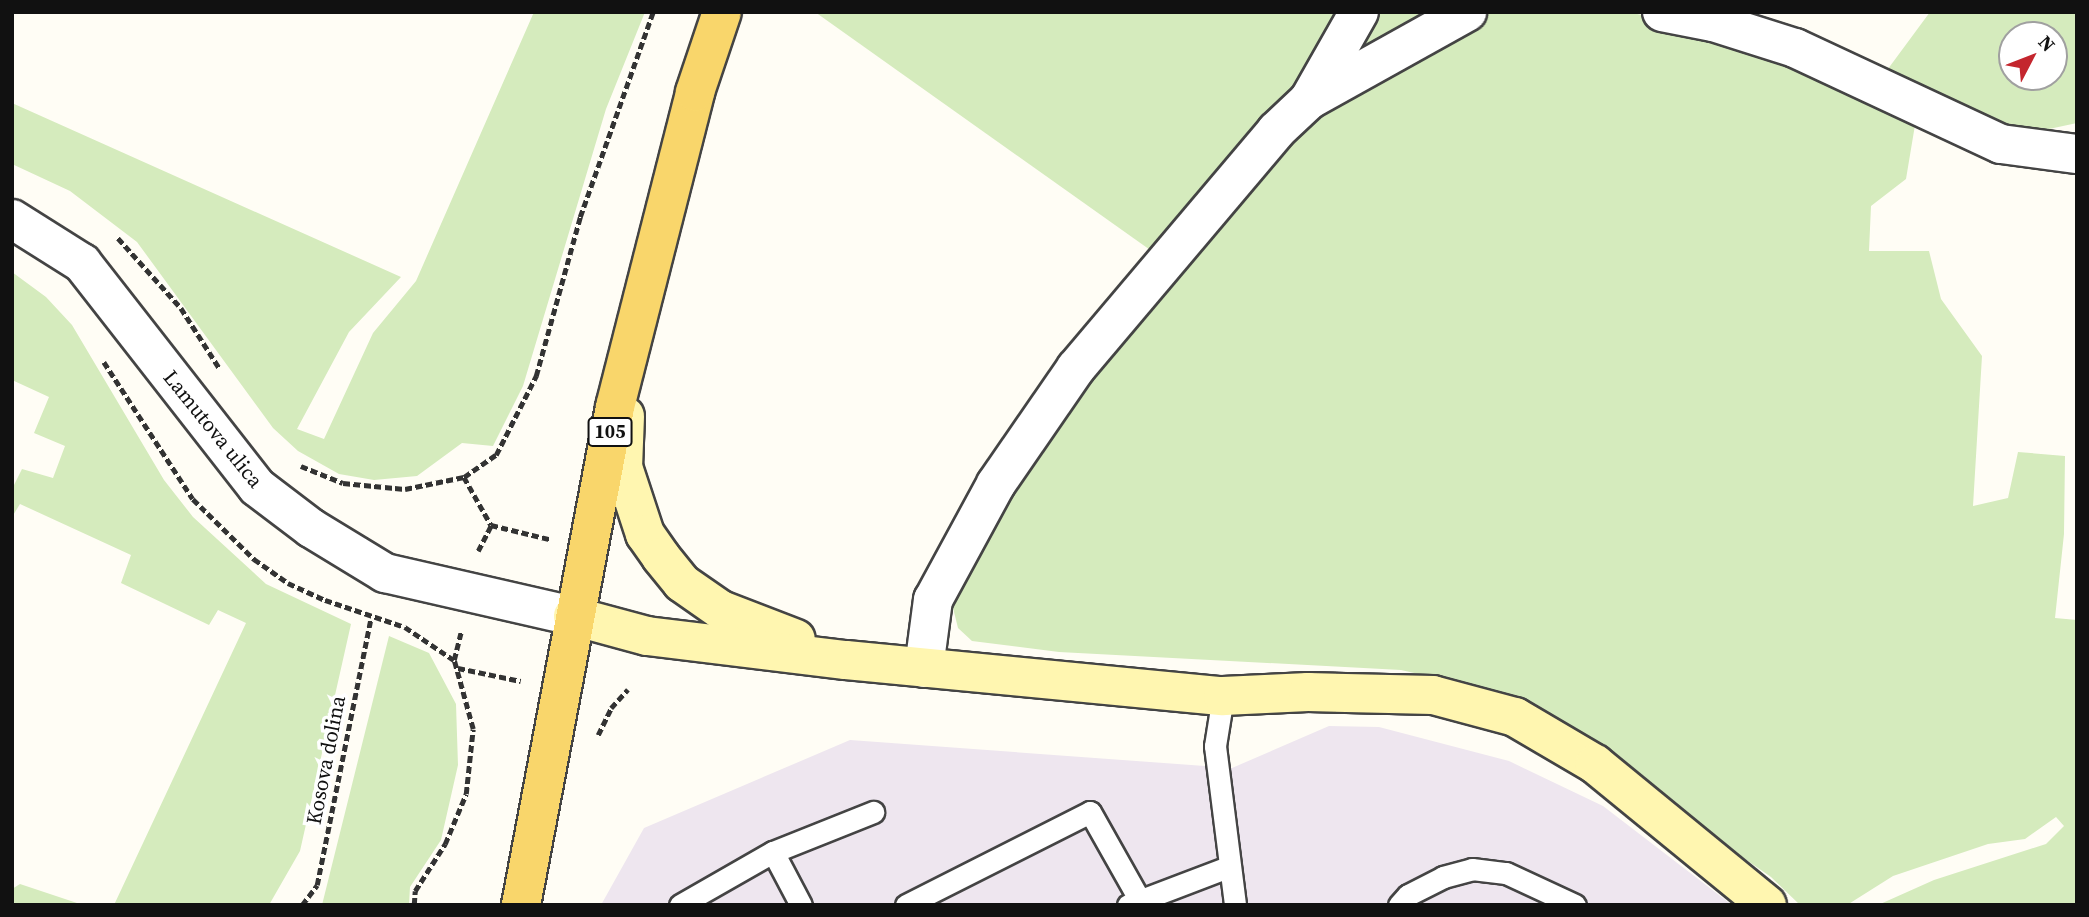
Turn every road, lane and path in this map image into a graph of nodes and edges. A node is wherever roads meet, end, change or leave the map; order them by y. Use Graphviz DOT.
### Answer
graph roads {
  1 [pos="653,12"];
  2 [pos="722,12"];
  3 [pos="1359,12"];
  4 [pos="1467,12"];
  5 [pos="1662,12"];
  6 [pos="1309,100"];
  7 [pos="2077,154"];
  8 [pos="12,219"];
  9 [pos="110,232"];
  10 [pos="655,249"];
  11 [pos="226,376"];
  12 [pos="297,463"];
  13 [pos="464,477"];
  14 [pos="491,525"];
  15 [pos="524,533"];
  16 [pos="479,546"];
  17 [pos="573,617"];
  18 [pos="371,618"];
  19 [pos="454,660"];
  20 [pos="846,660"];
  21 [pos="924,668"];
  22 [pos="1223,696"];
  23 [pos="873,811"];
  24 [pos="773,852"];
  25 [pos="1228,867"];
  26 [pos="1133,902"];
  27 [pos="303,905"];
  28 [pos="414,905"];
  29 [pos="521,905"];
  30 [pos="680,905"];
  31 [pos="801,905"];
  32 [pos="906,905"];
  33 [pos="1235,905"];
  34 [pos="1399,905"];
  35 [pos="1575,905"];
  36 [pos="1767,905"];
  1 -- 13 [label="path"];
  2 -- 10 [label="main road, 105"];
  3 -- 6 [label="street"];
  4 -- 6 [label="street"];
  5 -- 7 [label="street"];
  6 -- 21 [label="street"];
  8 -- 17 [label="street, Lamutova ulica"];
  9 -- 11 [label="path"];
  10 -- 17 [label="main road, 105"];
  10 -- 20 [label="street"];
  12 -- 13 [label="path"];
  13 -- 14 [label="path"];
  14 -- 15 [label="path"];
  14 -- 16 [label="path"];
  17 -- 20 [label="street"];
  17 -- 29 [label="main road, 105"];
  18 -- 27 [label="path, Kosova dolina"];
  19 -- 28 [label="path"];
  20 -- 21 [label="street"];
  21 -- 22 [label="street"];
  22 -- 25 [label="lane"];
  22 -- 36 [label="street"];
  23 -- 24 [label="lane"];
  24 -- 30 [label="lane"];
  24 -- 31 [label="lane"];
  25 -- 26 [label="lane"];
  25 -- 33 [label="lane"];
  26 -- 32 [label="lane"];
  34 -- 35 [label="lane"];
}
